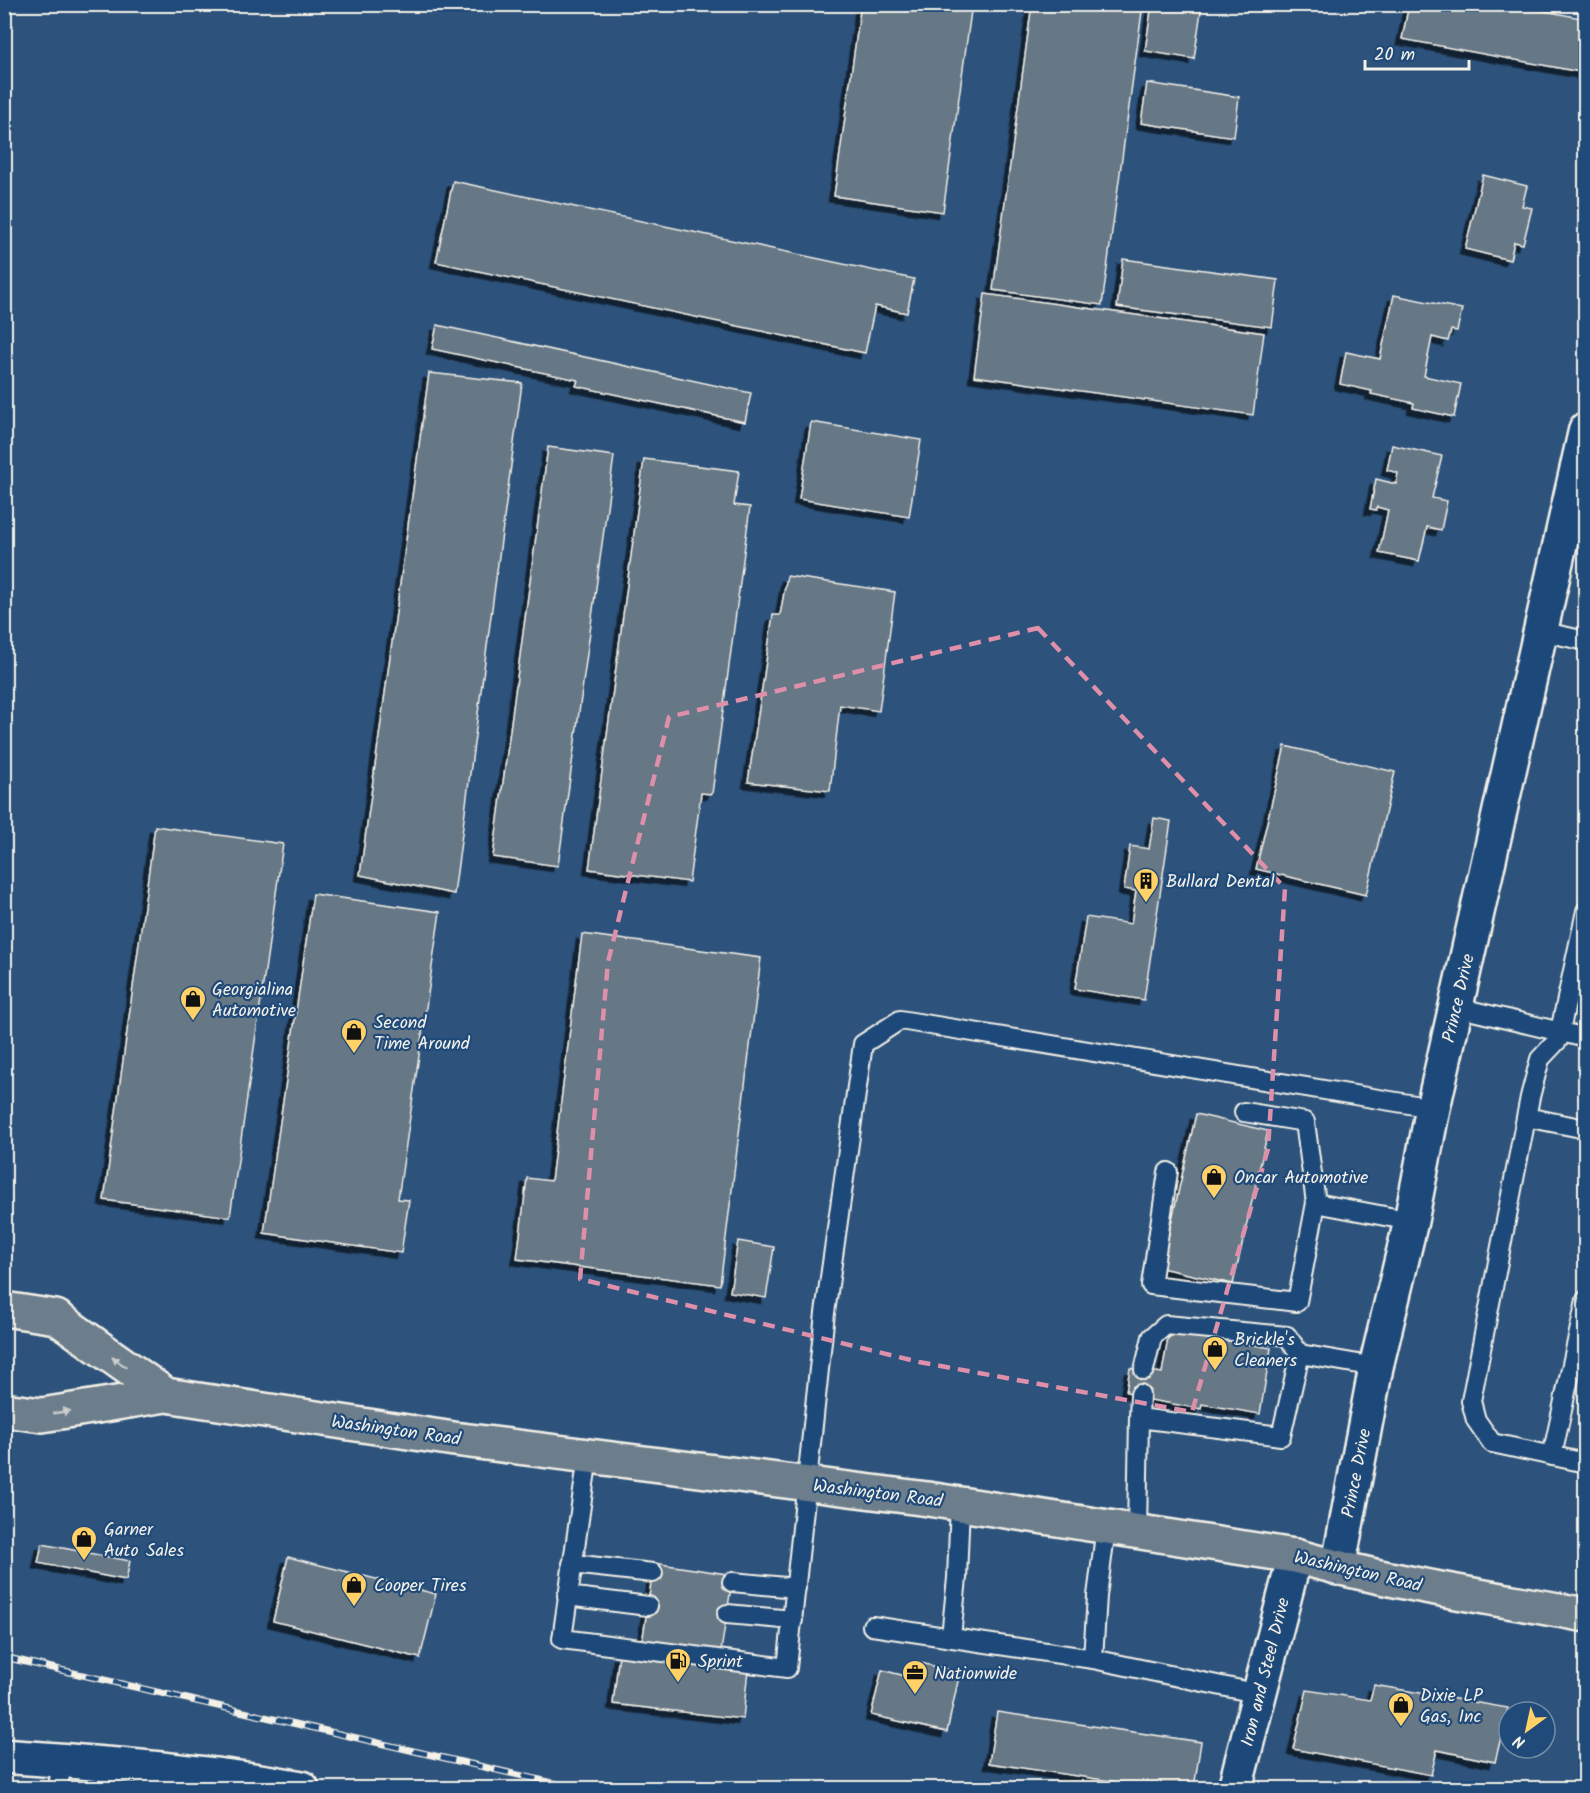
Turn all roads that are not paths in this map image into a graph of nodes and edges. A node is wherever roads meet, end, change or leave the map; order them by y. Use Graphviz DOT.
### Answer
graph roads {
  1 [pos="1586,429"];
  2 [pos="1540,631"];
  3 [pos="1586,641"];
  4 [pos="1586,911"];
  5 [pos="1581,955"];
  6 [pos="1456,1007"];
  7 [pos="1560,1031"];
  8 [pos="1586,1038"];
  9 [pos="1433,1108"];
  10 [pos="1244,1112"];
  11 [pos="1526,1117"];
  12 [pos="1586,1129"];
  13 [pos="1168,1172"];
  14 [pos="1316,1203"];
  15 [pos="1412,1221"];
  16 [pos="1586,1300"];
  17 [pos="4,1309"];
  18 [pos="1300,1354"];
  19 [pos="1376,1367"];
  20 [pos="1144,1370"];
  21 [pos="1140,1394"];
  22 [pos="166,1395"];
  23 [pos="4,1410"];
  24 [pos="1139,1418"];
  25 [pos="588,1456"];
  26 [pos="1552,1456"];
  27 [pos="1586,1463"];
  28 [pos="806,1484"];
  29 [pos="960,1504"];
  30 [pos="1121,1529"];
  31 [pos="1295,1556"];
  32 [pos="572,1564"];
  33 [pos="1338,1568"];
  34 [pos="653,1573"];
  35 [pos="732,1582"];
  36 [pos="796,1588"];
  37 [pos="567,1596"];
  38 [pos="648,1606"];
  39 [pos="727,1614"];
  40 [pos="1586,1615"];
  41 [pos="793,1620"];
  42 [pos="872,1626"];
  43 [pos="951,1637"];
  44 [pos="1093,1659"];
  45 [pos="1260,1694"];
  46 [pos="4,1756"];
  47 [pos="60,1775"];
  48 [pos="302,1788"];
  49 [pos="1235,1788"];
  1 -- 2 [label="street, Prince Drive"];
  2 -- 3 [label="lane"];
  2 -- 6 [label="street, Prince Drive"];
  4 -- 5 [label="lane"];
  5 -- 7 [label="lane"];
  6 -- 7 [label="lane"];
  6 -- 9 [label="street, Prince Drive"];
  7 -- 8 [label="lane"];
  7 -- 11 [label="lane"];
  9 -- 15 [label="street, Prince Drive"];
  9 -- 28 [label="lane"];
  10 -- 14 [label="lane"];
  11 -- 12 [label="lane"];
  11 -- 26 [label="lane"];
  13 -- 14 [label="lane"];
  14 -- 15 [label="lane"];
  15 -- 19 [label="street, Prince Drive"];
  16 -- 26 [label="lane"];
  22 -- 17 [label="main road, Washington Road, one-way"];
  18 -- 19 [label="lane"];
  18 -- 20 [label="lane"];
  18 -- 24 [label="lane"];
  19 -- 33 [label="street, Prince Drive"];
  21 -- 24 [label="lane"];
  23 -- 22 [label="main road, Washington Road, one-way"];
  22 -- 25 [label="main road, Washington Road"];
  24 -- 30 [label="lane"];
  25 -- 28 [label="main road, Washington Road"];
  25 -- 32 [label="lane"];
  26 -- 27 [label="lane"];
  28 -- 29 [label="main road, Washington Road"];
  28 -- 36 [label="lane"];
  29 -- 30 [label="main road, Washington Road"];
  29 -- 43 [label="lane"];
  30 -- 31 [label="main road, Washington Road"];
  30 -- 44 [label="lane"];
  31 -- 33 [label="main road, Washington Road"];
  31 -- 45 [label="street, Iron and Steel Drive"];
  32 -- 34 [label="lane"];
  32 -- 37 [label="lane"];
  33 -- 40 [label="main road, Washington Road"];
  35 -- 36 [label="lane"];
  36 -- 41 [label="lane"];
  37 -- 38 [label="lane"];
  37 -- 41 [label="lane"];
  39 -- 41 [label="lane"];
  42 -- 43 [label="lane"];
  43 -- 44 [label="lane"];
  44 -- 45 [label="lane"];
  45 -- 49 [label="street, Iron and Steel Drive"];
  46 -- 47 [label="street"];
  47 -- 48 [label="street"];
}
